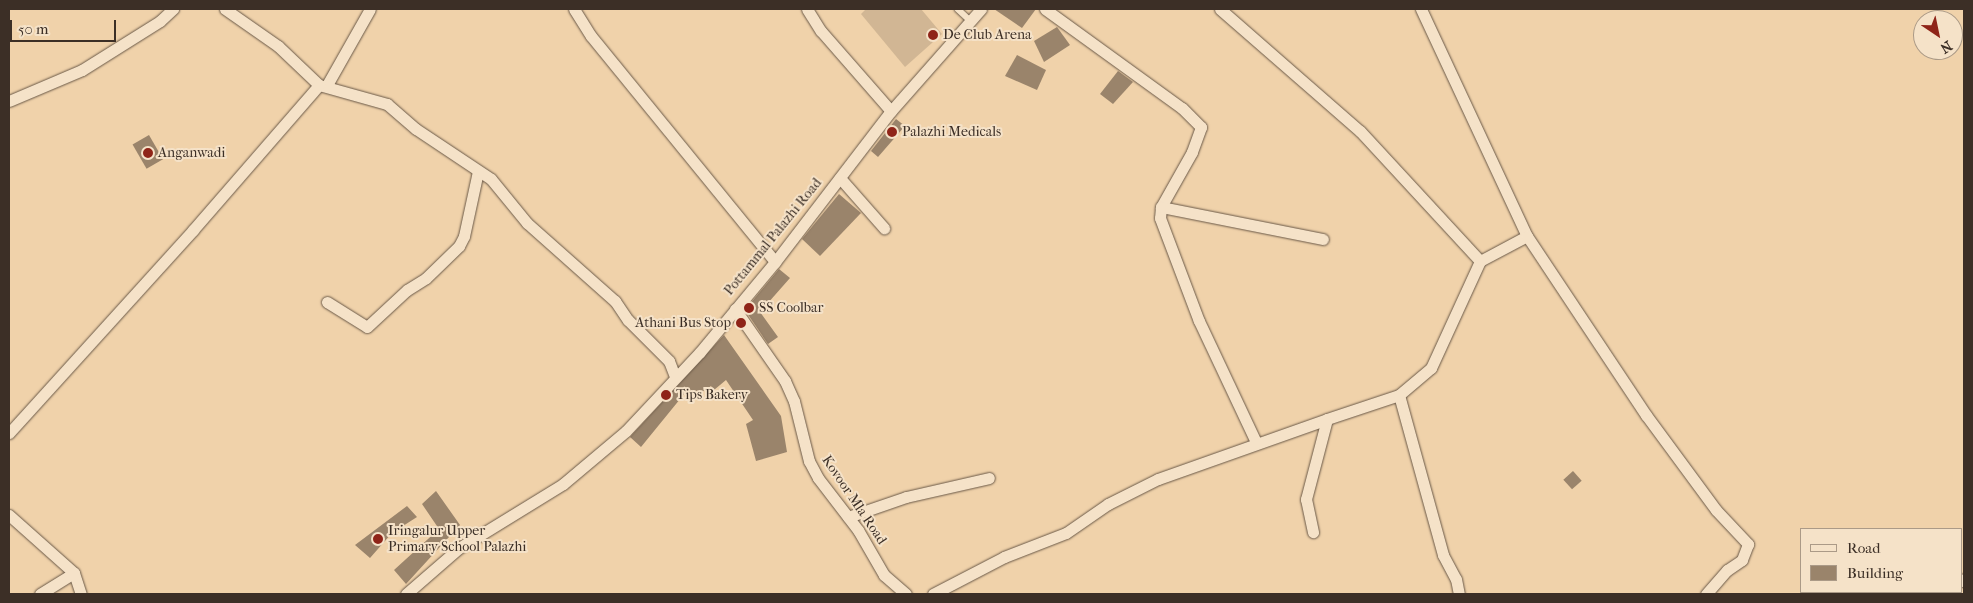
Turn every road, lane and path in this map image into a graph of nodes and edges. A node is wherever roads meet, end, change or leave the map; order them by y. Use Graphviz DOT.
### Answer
graph roads {
  1 [pos="173,9"];
  2 [pos="225,9"];
  3 [pos="370,9"];
  4 [pos="574,9"];
  5 [pos="807,9"];
  6 [pos="958,9"];
  7 [pos="981,9"];
  8 [pos="1045,9"];
  9 [pos="1220,9"];
  10 [pos="1421,9"];
  11 [pos="970,20"];
  12 [pos="323,85"];
  13 [pos="9,101"];
  14 [pos="891,111"];
  15 [pos="478,170"];
  16 [pos="840,178"];
  17 [pos="1161,207"];
  18 [pos="884,228"];
  19 [pos="1527,236"];
  20 [pos="1323,239"];
  21 [pos="1480,261"];
  22 [pos="775,262"];
  23 [pos="327,302"];
  24 [pos="735,309"];
  25 [pos="675,377"];
  26 [pos="1399,395"];
  27 [pos="1327,419"];
  28 [pos="9,433"];
  29 [pos="1256,442"];
  30 [pos="989,478"];
  31 [pos="9,516"];
  32 [pos="848,517"];
  33 [pos="1313,532"];
  34 [pos="74,573"];
  35 [pos="40,594"];
  36 [pos="80,594"];
  37 [pos="406,594"];
  38 [pos="906,594"];
  39 [pos="933,594"];
  40 [pos="1459,594"];
  41 [pos="1706,594"];
  1 -- 13 [label="street"];
  2 -- 12 [label="street"];
  3 -- 12 [label="street"];
  4 -- 22 [label="street"];
  5 -- 14 [label="street"];
  6 -- 11 [label="lane"];
  7 -- 11 [label="street, Pottammal Palazhi Road"];
  8 -- 17 [label="street"];
  9 -- 21 [label="street"];
  10 -- 19 [label="street"];
  11 -- 14 [label="street, Pottammal Palazhi Road"];
  12 -- 15 [label="street"];
  12 -- 28 [label="street"];
  14 -- 16 [label="street, Pottammal Palazhi Road"];
  15 -- 23 [label="street"];
  15 -- 25 [label="street"];
  16 -- 18 [label="street"];
  16 -- 22 [label="street, Pottammal Palazhi Road"];
  17 -- 20 [label="street"];
  17 -- 29 [label="street"];
  19 -- 21 [label="street"];
  19 -- 41 [label="street"];
  21 -- 26 [label="street"];
  22 -- 24 [label="street, Pottammal Palazhi Road"];
  24 -- 25 [label="street, Pottammal Palazhi Road"];
  24 -- 32 [label="street, Kovoor Mla Road"];
  25 -- 37 [label="street, Pottammal Palazhi Road"];
  26 -- 27 [label="street"];
  26 -- 40 [label="street"];
  27 -- 29 [label="street"];
  27 -- 33 [label="street"];
  29 -- 39 [label="street"];
  30 -- 32 [label="street"];
  31 -- 34 [label="street"];
  32 -- 38 [label="street, Kovoor Mla Road"];
  34 -- 35 [label="street"];
  34 -- 36 [label="street"];
}
